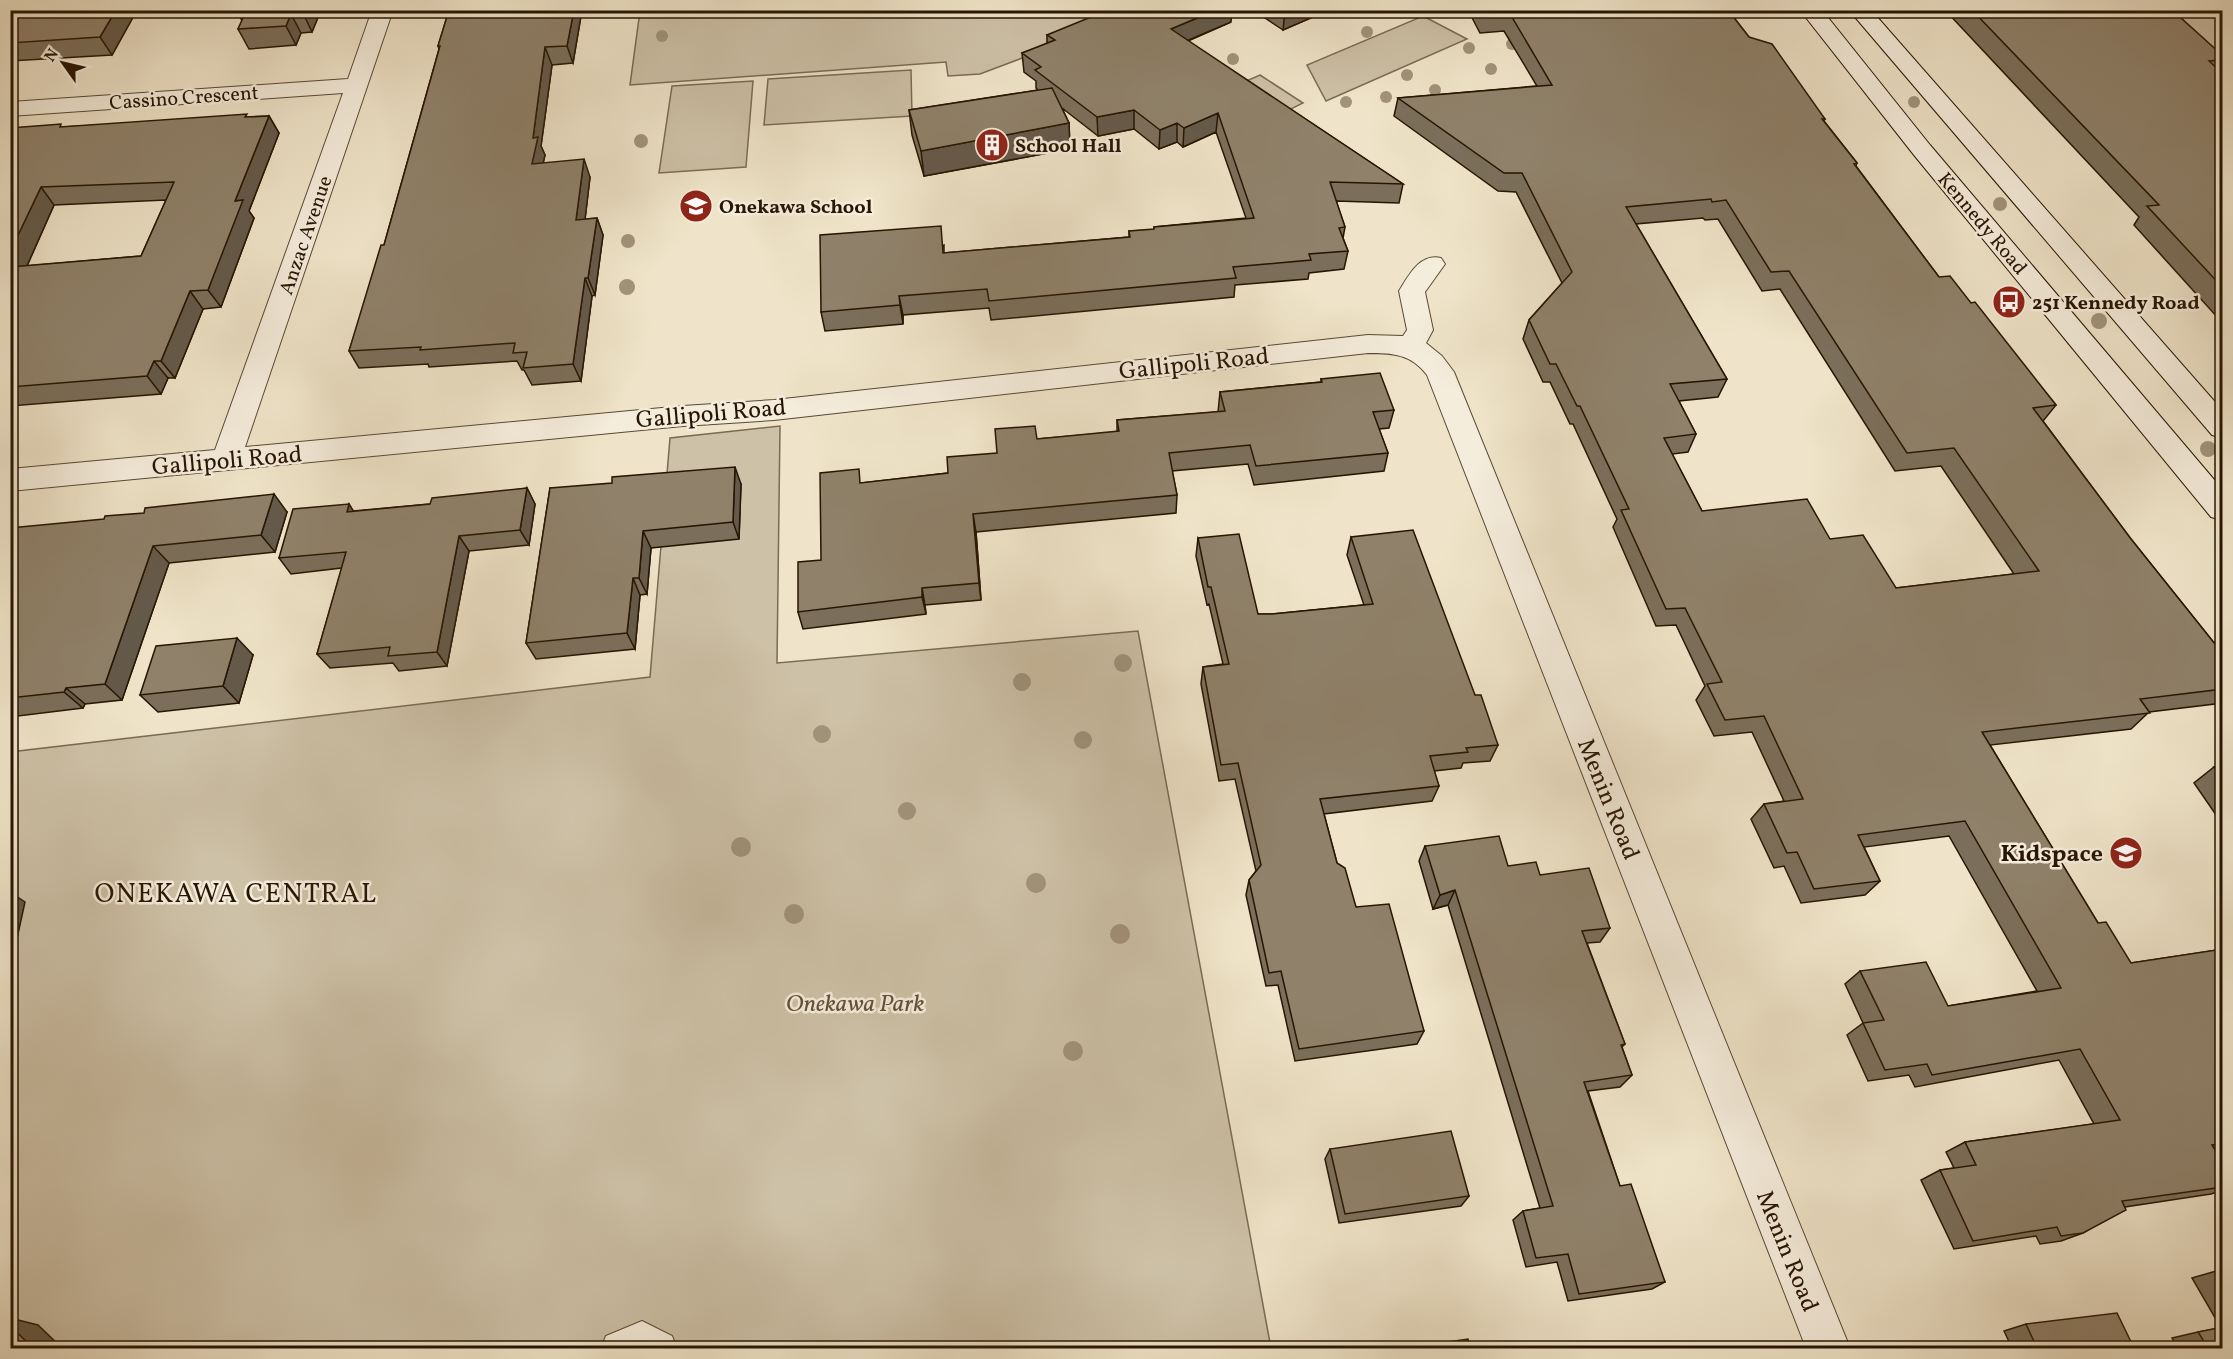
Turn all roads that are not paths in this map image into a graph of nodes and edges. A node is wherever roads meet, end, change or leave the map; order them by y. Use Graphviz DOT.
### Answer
graph roads {
  1 [pos="383,10"];
  2 [pos="1861,12"];
  3 [pos="1813,14"];
  4 [pos="358,85"];
  5 [pos="10,109"];
  6 [pos="1432,264"];
  7 [pos="1410,347"];
  8 [pos="2223,428"];
  9 [pos="226,459"];
  10 [pos="10,480"];
  11 [pos="2223,509"];
  12 [pos="618,1348"];
  13 [pos="660,1348"];
  14 [pos="1828,1348"];
  1 -- 4 [label="street, Anzac Avenue"];
  2 -- 3 [label="street, Kennedy Road"];
  2 -- 8 [label="street, Kennedy Road"];
  3 -- 11 [label="street, Kennedy Road"];
  4 -- 5 [label="street, Cassino Crescent"];
  4 -- 9 [label="street, Anzac Avenue"];
  6 -- 7 [label="street"];
  7 -- 9 [label="street, Gallipoli Road"];
  7 -- 14 [label="street, Menin Road"];
  9 -- 10 [label="street, Gallipoli Road"];
  12 -- 13 [label="lane"];
}
